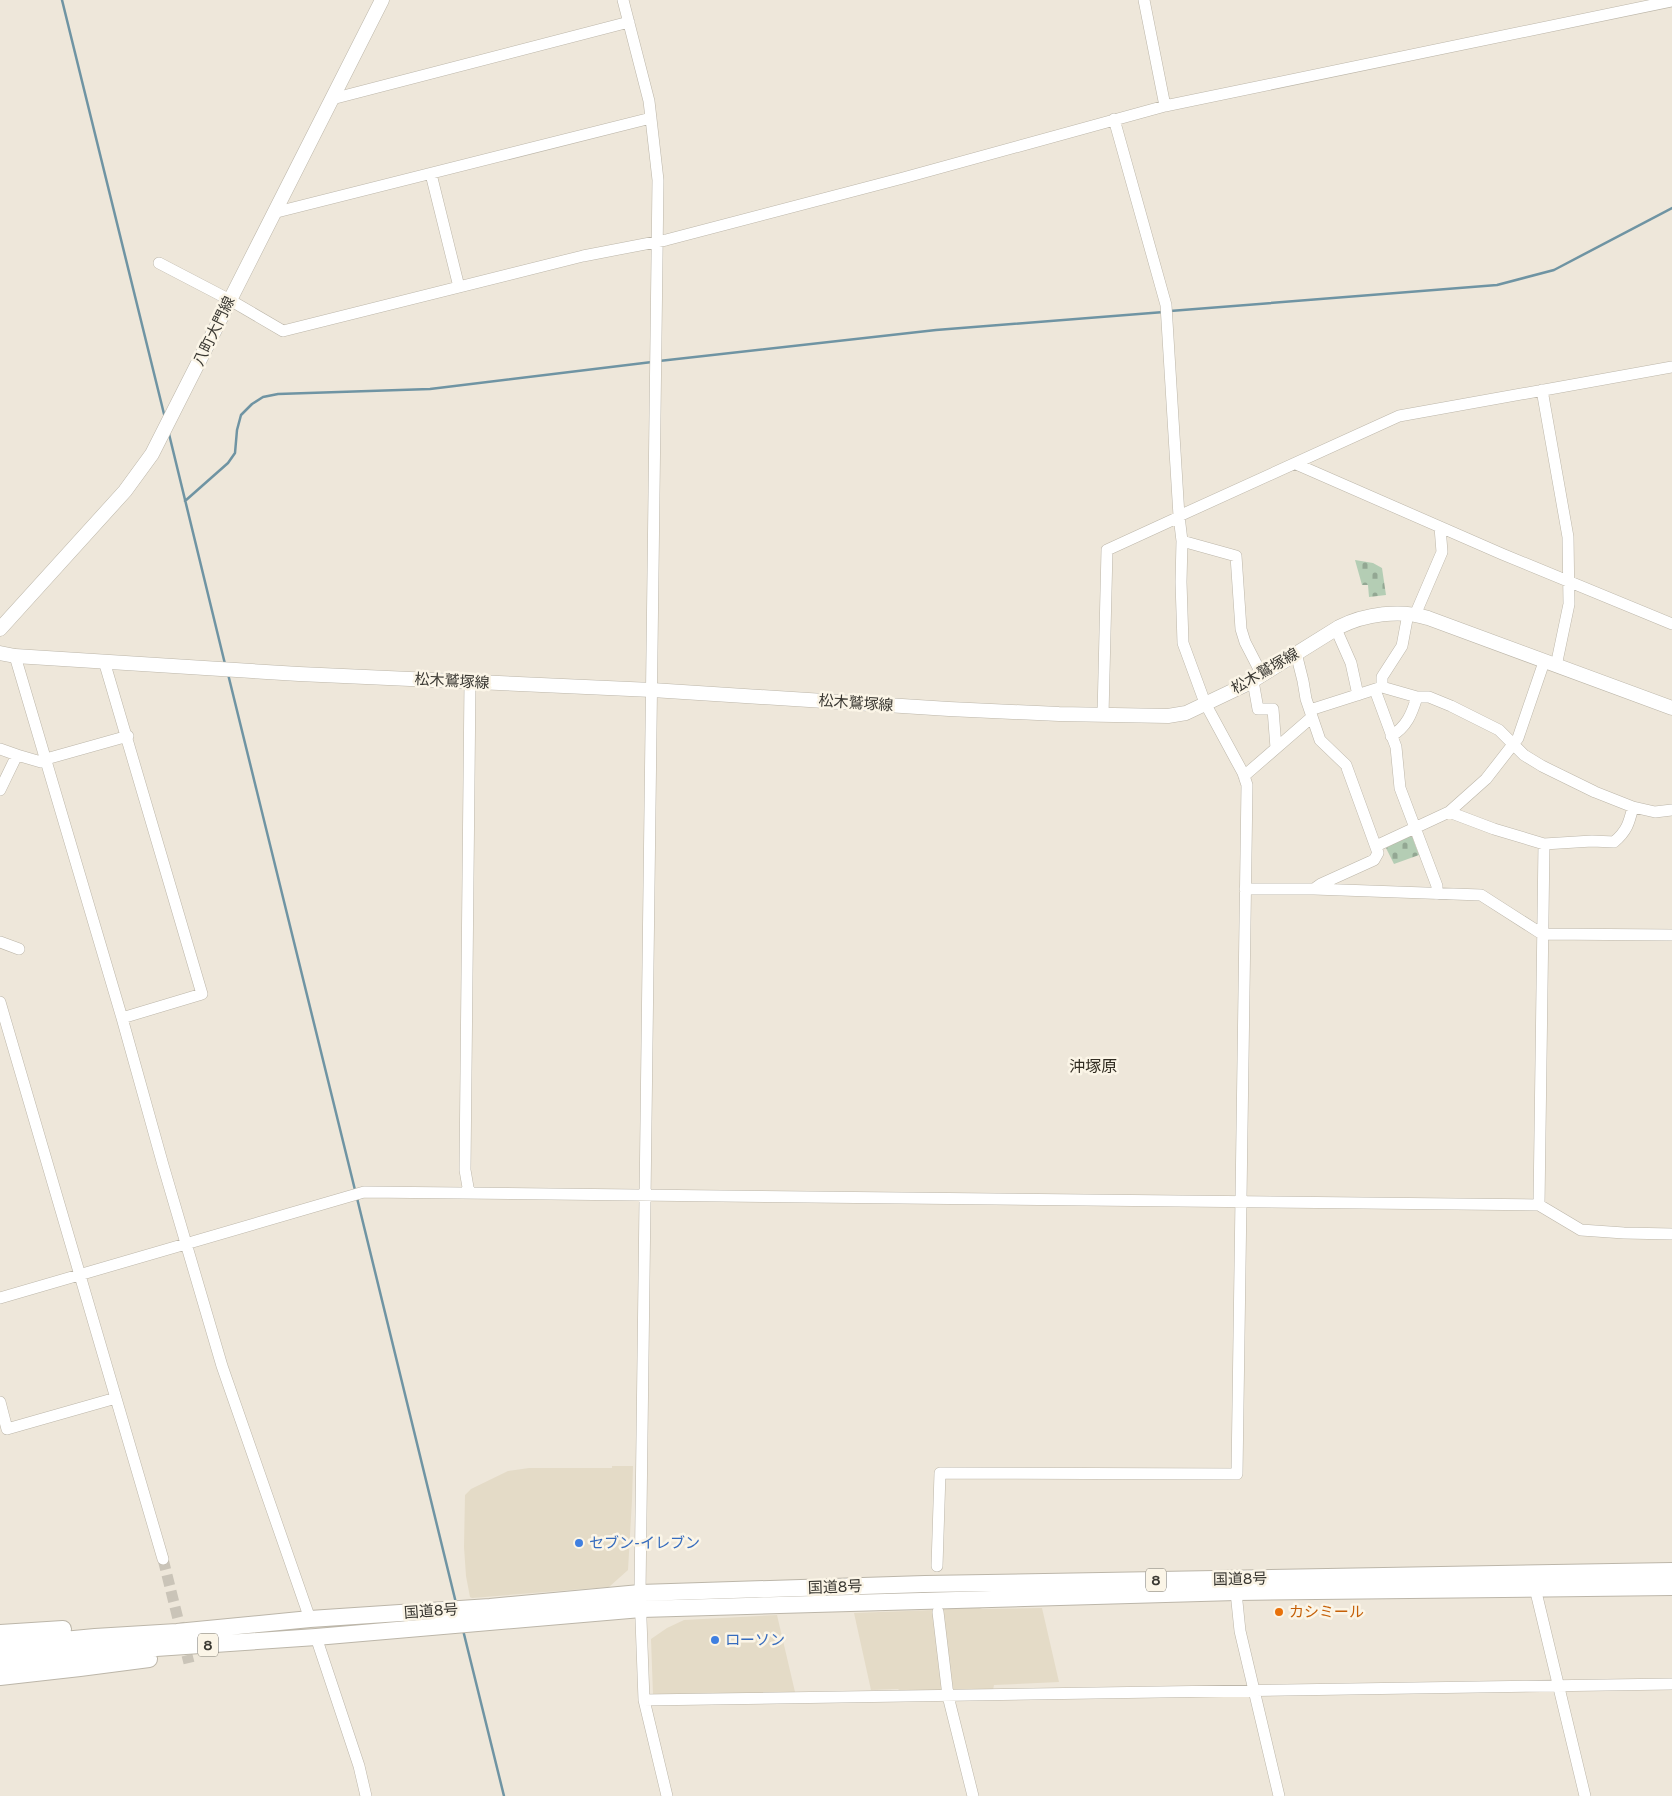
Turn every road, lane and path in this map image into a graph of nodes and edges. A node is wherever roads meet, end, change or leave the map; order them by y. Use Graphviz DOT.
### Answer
graph roads {
  1 [pos="382,0"];
  2 [pos="623,0"];
  3 [pos="1144,0"];
  4 [pos="1672,1"];
  5 [pos="629,22"];
  6 [pos="332,99"];
  7 [pos="1165,106"];
  8 [pos="651,118"];
  9 [pos="1114,119"];
  10 [pos="431,174"];
  11 [pos="273,214"];
  12 [pos="658,242"];
  13 [pos="159,263"];
  14 [pos="459,287"];
  15 [pos="230,300"];
  16 [pos="1672,367"];
  17 [pos="1542,390"];
  18 [pos="1296,464"];
  19 [pos="1179,517"];
  20 [pos="1440,526"];
  21 [pos="1182,541"];
  22 [pos="1569,580"];
  23 [pos="1412,614"];
  24 [pos="1672,624"];
  25 [pos="0,629"];
  26 [pos="1336,629"];
  27 [pos="0,653"];
  28 [pos="1296,653"];
  29 [pos="15,656"];
  30 [pos="104,661"];
  31 [pos="1550,664"];
  32 [pos="1257,678"];
  33 [pos="470,682"];
  34 [pos="1378,689"];
  35 [pos="652,690"];
  36 [pos="1358,695"];
  37 [pos="1417,696"];
  38 [pos="1205,704"];
  39 [pos="1672,708"];
  40 [pos="1311,714"];
  41 [pos="1103,715"];
  42 [pos="128,736"];
  43 [pos="1391,736"];
  44 [pos="1512,743"];
  45 [pos="1276,748"];
  46 [pos="0,749"];
  47 [pos="17,755"];
  48 [pos="46,760"];
  49 [pos="1244,776"];
  50 [pos="0,790"];
  51 [pos="1633,807"];
  52 [pos="1672,810"];
  53 [pos="1449,812"];
  54 [pos="1416,828"];
  55 [pos="1544,844"];
  56 [pos="1376,846"];
  57 [pos="1245,889"];
  58 [pos="1314,889"];
  59 [pos="1437,894"];
  60 [pos="1542,934"];
  61 [pos="1672,935"];
  62 [pos="0,942"];
  63 [pos="19,949"];
  64 [pos="0,1002"];
  65 [pos="122,1018"];
  66 [pos="469,1193"];
  67 [pos="645,1195"];
  68 [pos="1241,1202"];
  69 [pos="1539,1205"];
  70 [pos="1672,1234"];
  71 [pos="187,1244"];
  72 [pos="78,1274"];
  73 [pos="0,1298"];
  74 [pos="116,1398"];
  75 [pos="0,1402"];
  76 [pos="163,1559"];
  77 [pos="937,1566"];
  78 [pos="1672,1571"];
  79 [pos="1672,1587"];
  80 [pos="1535,1588"];
  81 [pos="1236,1592"];
  82 [pos="641,1601"];
  83 [pos="938,1612"];
  84 [pos="310,1619"];
  85 [pos="416,1620"];
  86 [pos="226,1628"];
  87 [pos="0,1633"];
  88 [pos="316,1637"];
  89 [pos="259,1640"];
  90 [pos="0,1646"];
  91 [pos="0,1661"];
  92 [pos="0,1676"];
  93 [pos="1672,1684"];
  94 [pos="1559,1686"];
  95 [pos="1254,1691"];
  96 [pos="948,1696"];
  97 [pos="644,1700"];
  98 [pos="366,1796"];
  99 [pos="667,1796"];
  100 [pos="973,1796"];
  101 [pos="1279,1796"];
  102 [pos="1585,1796"];
  1 -- 6 [label="main road, 八町大門線"];
  2 -- 5 [label="street"];
  3 -- 7 [label="street"];
  4 -- 7 [label="street"];
  5 -- 6 [label="street"];
  5 -- 8 [label="street"];
  6 -- 11 [label="main road, 八町大門線"];
  7 -- 9 [label="street"];
  8 -- 10 [label="street"];
  8 -- 12 [label="street"];
  9 -- 12 [label="street"];
  9 -- 19 [label="street"];
  10 -- 11 [label="street"];
  10 -- 14 [label="street"];
  11 -- 15 [label="main road, 八町大門線"];
  12 -- 14 [label="street"];
  12 -- 35 [label="street"];
  13 -- 15 [label="street"];
  14 -- 15 [label="street"];
  15 -- 25 [label="main road, 八町大門線"];
  16 -- 17 [label="street"];
  17 -- 18 [label="street"];
  17 -- 22 [label="street"];
  18 -- 19 [label="street"];
  18 -- 20 [label="street"];
  19 -- 21 [label="street"];
  19 -- 41 [label="street"];
  20 -- 22 [label="street"];
  20 -- 23 [label="street"];
  21 -- 32 [label="street"];
  21 -- 38 [label="street"];
  22 -- 24 [label="street"];
  22 -- 31 [label="street"];
  23 -- 26 [label="main road, 松木鷲塚線"];
  23 -- 31 [label="main road, 松木鷲塚線"];
  23 -- 34 [label="street"];
  26 -- 28 [label="main road, 松木鷲塚線"];
  26 -- 36 [label="street"];
  27 -- 29 [label="main road, 松木鷲塚線"];
  28 -- 32 [label="main road, 松木鷲塚線"];
  28 -- 40 [label="street"];
  29 -- 30 [label="main road, 松木鷲塚線"];
  29 -- 48 [label="street"];
  30 -- 33 [label="main road, 松木鷲塚線"];
  30 -- 42 [label="street"];
  31 -- 39 [label="main road, 松木鷲塚線"];
  31 -- 44 [label="street"];
  32 -- 38 [label="main road, 松木鷲塚線"];
  32 -- 45 [label="street"];
  33 -- 35 [label="main road, 松木鷲塚線"];
  33 -- 66 [label="street"];
  34 -- 36 [label="street"];
  34 -- 37 [label="street"];
  34 -- 43 [label="street"];
  35 -- 41 [label="main road, 松木鷲塚線"];
  35 -- 67 [label="street"];
  36 -- 40 [label="street"];
  37 -- 43 [label="street"];
  37 -- 44 [label="street"];
  38 -- 41 [label="main road, 松木鷲塚線"];
  38 -- 49 [label="street"];
  40 -- 45 [label="street"];
  40 -- 56 [label="street"];
  42 -- 48 [label="street"];
  42 -- 65 [label="street"];
  43 -- 54 [label="street"];
  44 -- 51 [label="street"];
  44 -- 53 [label="street"];
  45 -- 49 [label="street"];
  46 -- 47 [label="street"];
  47 -- 48 [label="street"];
  47 -- 50 [label="street"];
  48 -- 65 [label="street"];
  49 -- 57 [label="street"];
  51 -- 52 [label="street"];
  51 -- 55 [label="street"];
  53 -- 54 [label="street"];
  53 -- 55 [label="street"];
  54 -- 56 [label="street"];
  54 -- 59 [label="street"];
  55 -- 60 [label="street"];
  56 -- 58 [label="street"];
  57 -- 58 [label="street"];
  57 -- 68 [label="street"];
  58 -- 59 [label="street"];
  59 -- 60 [label="street"];
  60 -- 61 [label="street"];
  60 -- 69 [label="street"];
  62 -- 63 [label="street"];
  64 -- 72 [label="street"];
  65 -- 71 [label="street"];
  66 -- 67 [label="street"];
  66 -- 71 [label="street"];
  67 -- 68 [label="street"];
  67 -- 82 [label="street"];
  68 -- 69 [label="street"];
  68 -- 77 [label="street"];
  69 -- 70 [label="street"];
  71 -- 72 [label="street"];
  71 -- 84 [label="street"];
  72 -- 73 [label="street"];
  72 -- 74 [label="street"];
  74 -- 75 [label="street"];
  74 -- 76 [label="street"];
  78 -- 82 [label="highway, 国道8号 / 8"];
  79 -- 80 [label="highway, 国道8号 / 8"];
  80 -- 81 [label="highway, 国道8号 / 8"];
  80 -- 94 [label="street"];
  81 -- 82 [label="highway, 国道8号 / 8"];
  81 -- 95 [label="street"];
  82 -- 85 [label="highway, 国道8号 / 8"];
  82 -- 97 [label="street"];
  83 -- 96 [label="street"];
  84 -- 85 [label="highway, 国道8号 / 8"];
  84 -- 86 [label="highway, 国道8号 / 8"];
  85 -- 88 [label="highway, 国道8号 / 8"];
  86 -- 87 [label="highway, 8"];
  86 -- 90 [label="highway, 国道8号 / 8"];
  88 -- 89 [label="highway, 国道8号 / 8"];
  88 -- 98 [label="street"];
  89 -- 91 [label="highway, 国道8号 / 8"];
  89 -- 92 [label="highway, 8"];
  93 -- 94 [label="street"];
  94 -- 95 [label="street"];
  94 -- 102 [label="street"];
  95 -- 96 [label="street"];
  95 -- 101 [label="street"];
  96 -- 97 [label="street"];
  96 -- 100 [label="street"];
  97 -- 99 [label="street"];
}
